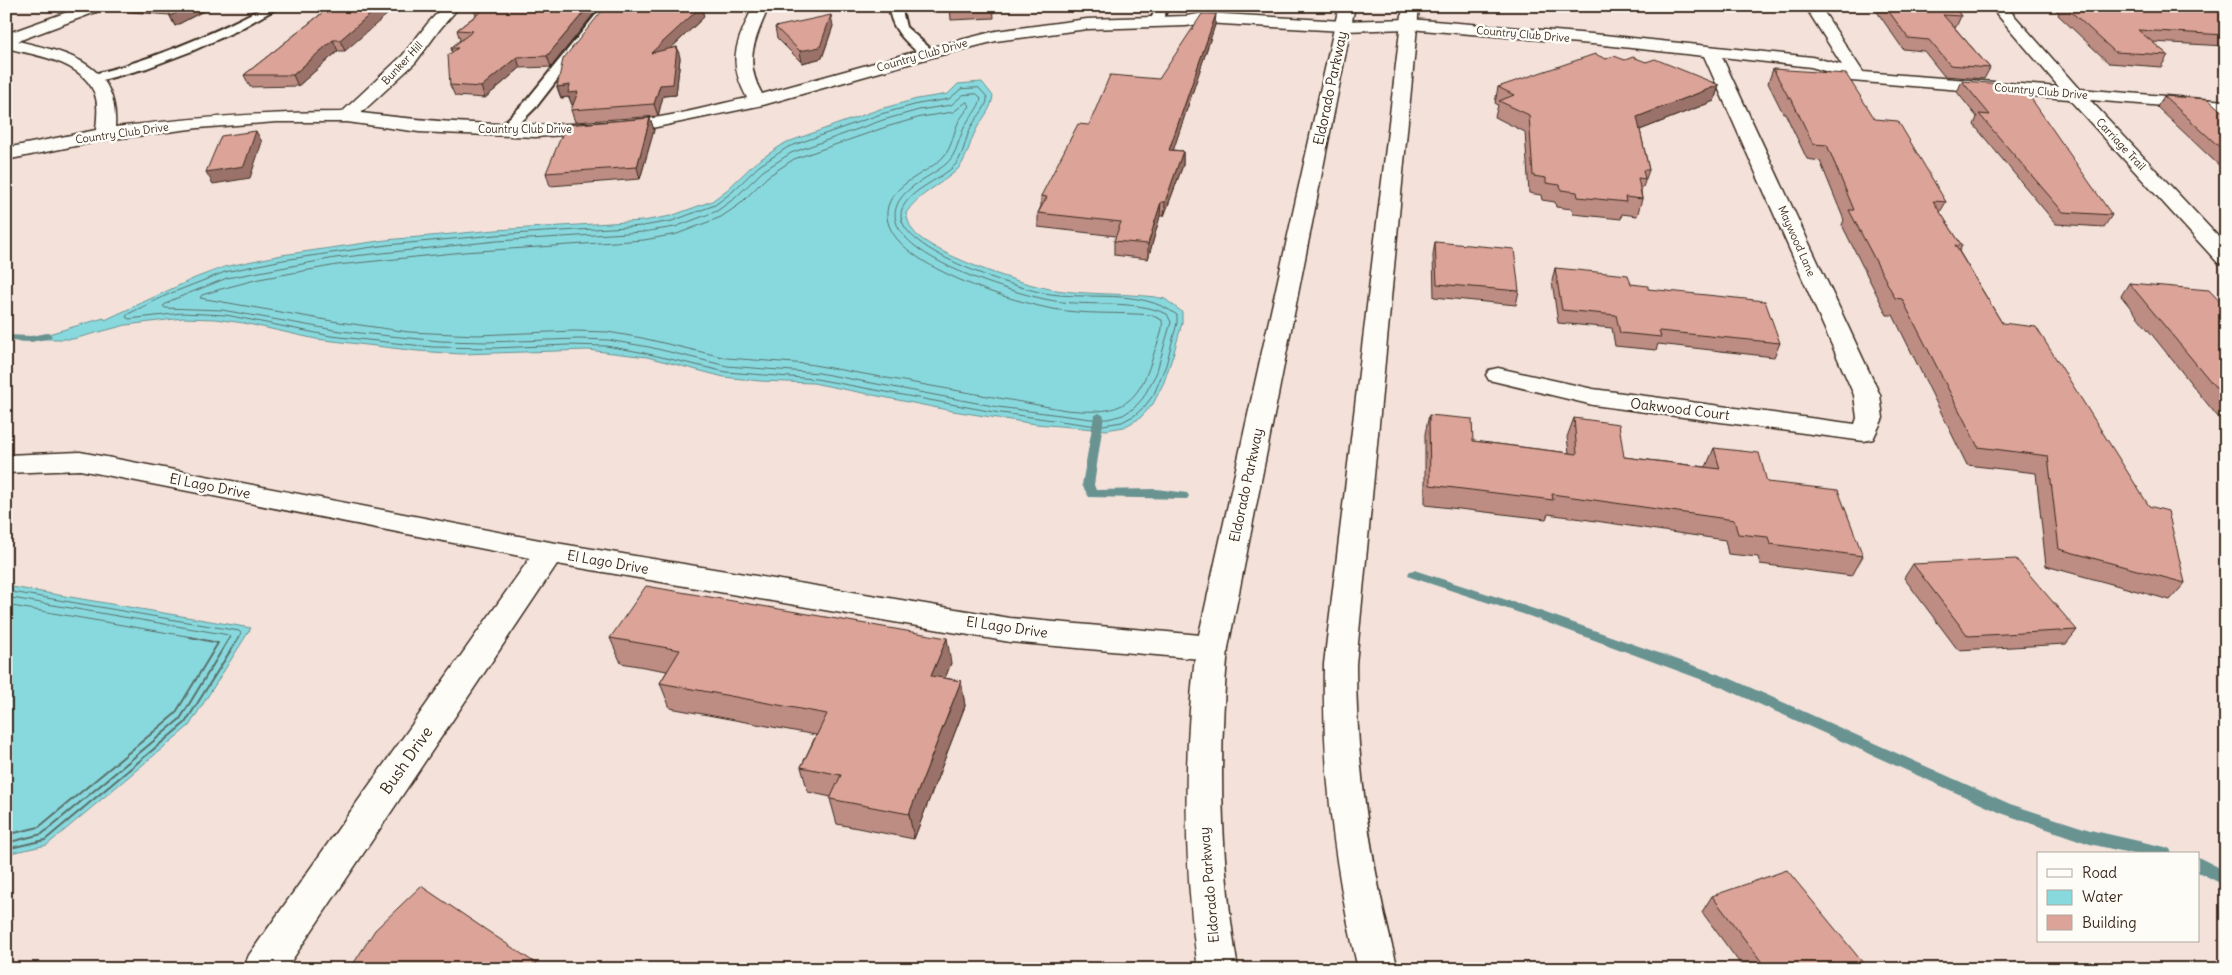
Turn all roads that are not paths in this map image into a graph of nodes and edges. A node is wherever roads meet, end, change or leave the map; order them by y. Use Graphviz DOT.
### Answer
graph roads {
  1 [pos="99,6"];
  2 [pos="275,6"];
  3 [pos="453,6"];
  4 [pos="609,6"];
  5 [pos="761,6"];
  6 [pos="895,6"];
  7 [pos="1812,6"];
  8 [pos="1997,6"];
  9 [pos="1159,14"];
  10 [pos="1344,24"];
  11 [pos="1412,28"];
  12 [pos="6,41"];
  13 [pos="927,53"];
  14 [pos="1624,58"];
  15 [pos="1714,59"];
  16 [pos="1857,75"];
  17 [pos="96,78"];
  18 [pos="2074,94"];
  19 [pos="757,101"];
  20 [pos="2226,106"];
  21 [pos="347,117"];
  22 [pos="506,130"];
  23 [pos="105,134"];
  24 [pos="6,154"];
  25 [pos="2226,258"];
  26 [pos="1498,375"];
  27 [pos="1864,433"];
  28 [pos="6,464"];
  29 [pos="550,552"];
  30 [pos="1212,648"];
  31 [pos="263,969"];
  32 [pos="1218,969"];
  33 [pos="1378,969"];
  1 -- 12 [label="street"];
  2 -- 17 [label="lane"];
  3 -- 21 [label="street, Bunker Hill"];
  4 -- 22 [label="lane"];
  5 -- 19 [label="street"];
  6 -- 13 [label="lane"];
  7 -- 16 [label="street"];
  8 -- 18 [label="street, Carriage Trail"];
  9 -- 10 [label="street, Country Club Drive"];
  9 -- 13 [label="street, Country Club Drive"];
  10 -- 11 [label="street, Country Club Drive"];
  10 -- 30 [label="street, Eldorado Parkway"];
  11 -- 15 [label="street, Country Club Drive"];
  11 -- 33 [label="street"];
  12 -- 17 [label="street"];
  13 -- 19 [label="street, Country Club Drive"];
  14 -- 15 [label="street, Country Club Drive"];
  15 -- 16 [label="street, Country Club Drive"];
  15 -- 27 [label="street, Maywood Lane"];
  16 -- 18 [label="street, Country Club Drive"];
  17 -- 23 [label="street"];
  18 -- 20 [label="street, Country Club Drive"];
  18 -- 25 [label="street, Carriage Trail"];
  19 -- 22 [label="street, Country Club Drive"];
  21 -- 22 [label="street, Country Club Drive"];
  21 -- 23 [label="street, Country Club Drive"];
  23 -- 24 [label="street, Country Club Drive"];
  26 -- 27 [label="street, Oakwood Court"];
  28 -- 29 [label="street, El Lago Drive"];
  29 -- 30 [label="street, El Lago Drive"];
  29 -- 31 [label="street, Bush Drive"];
  30 -- 32 [label="street, Eldorado Parkway"];
}
